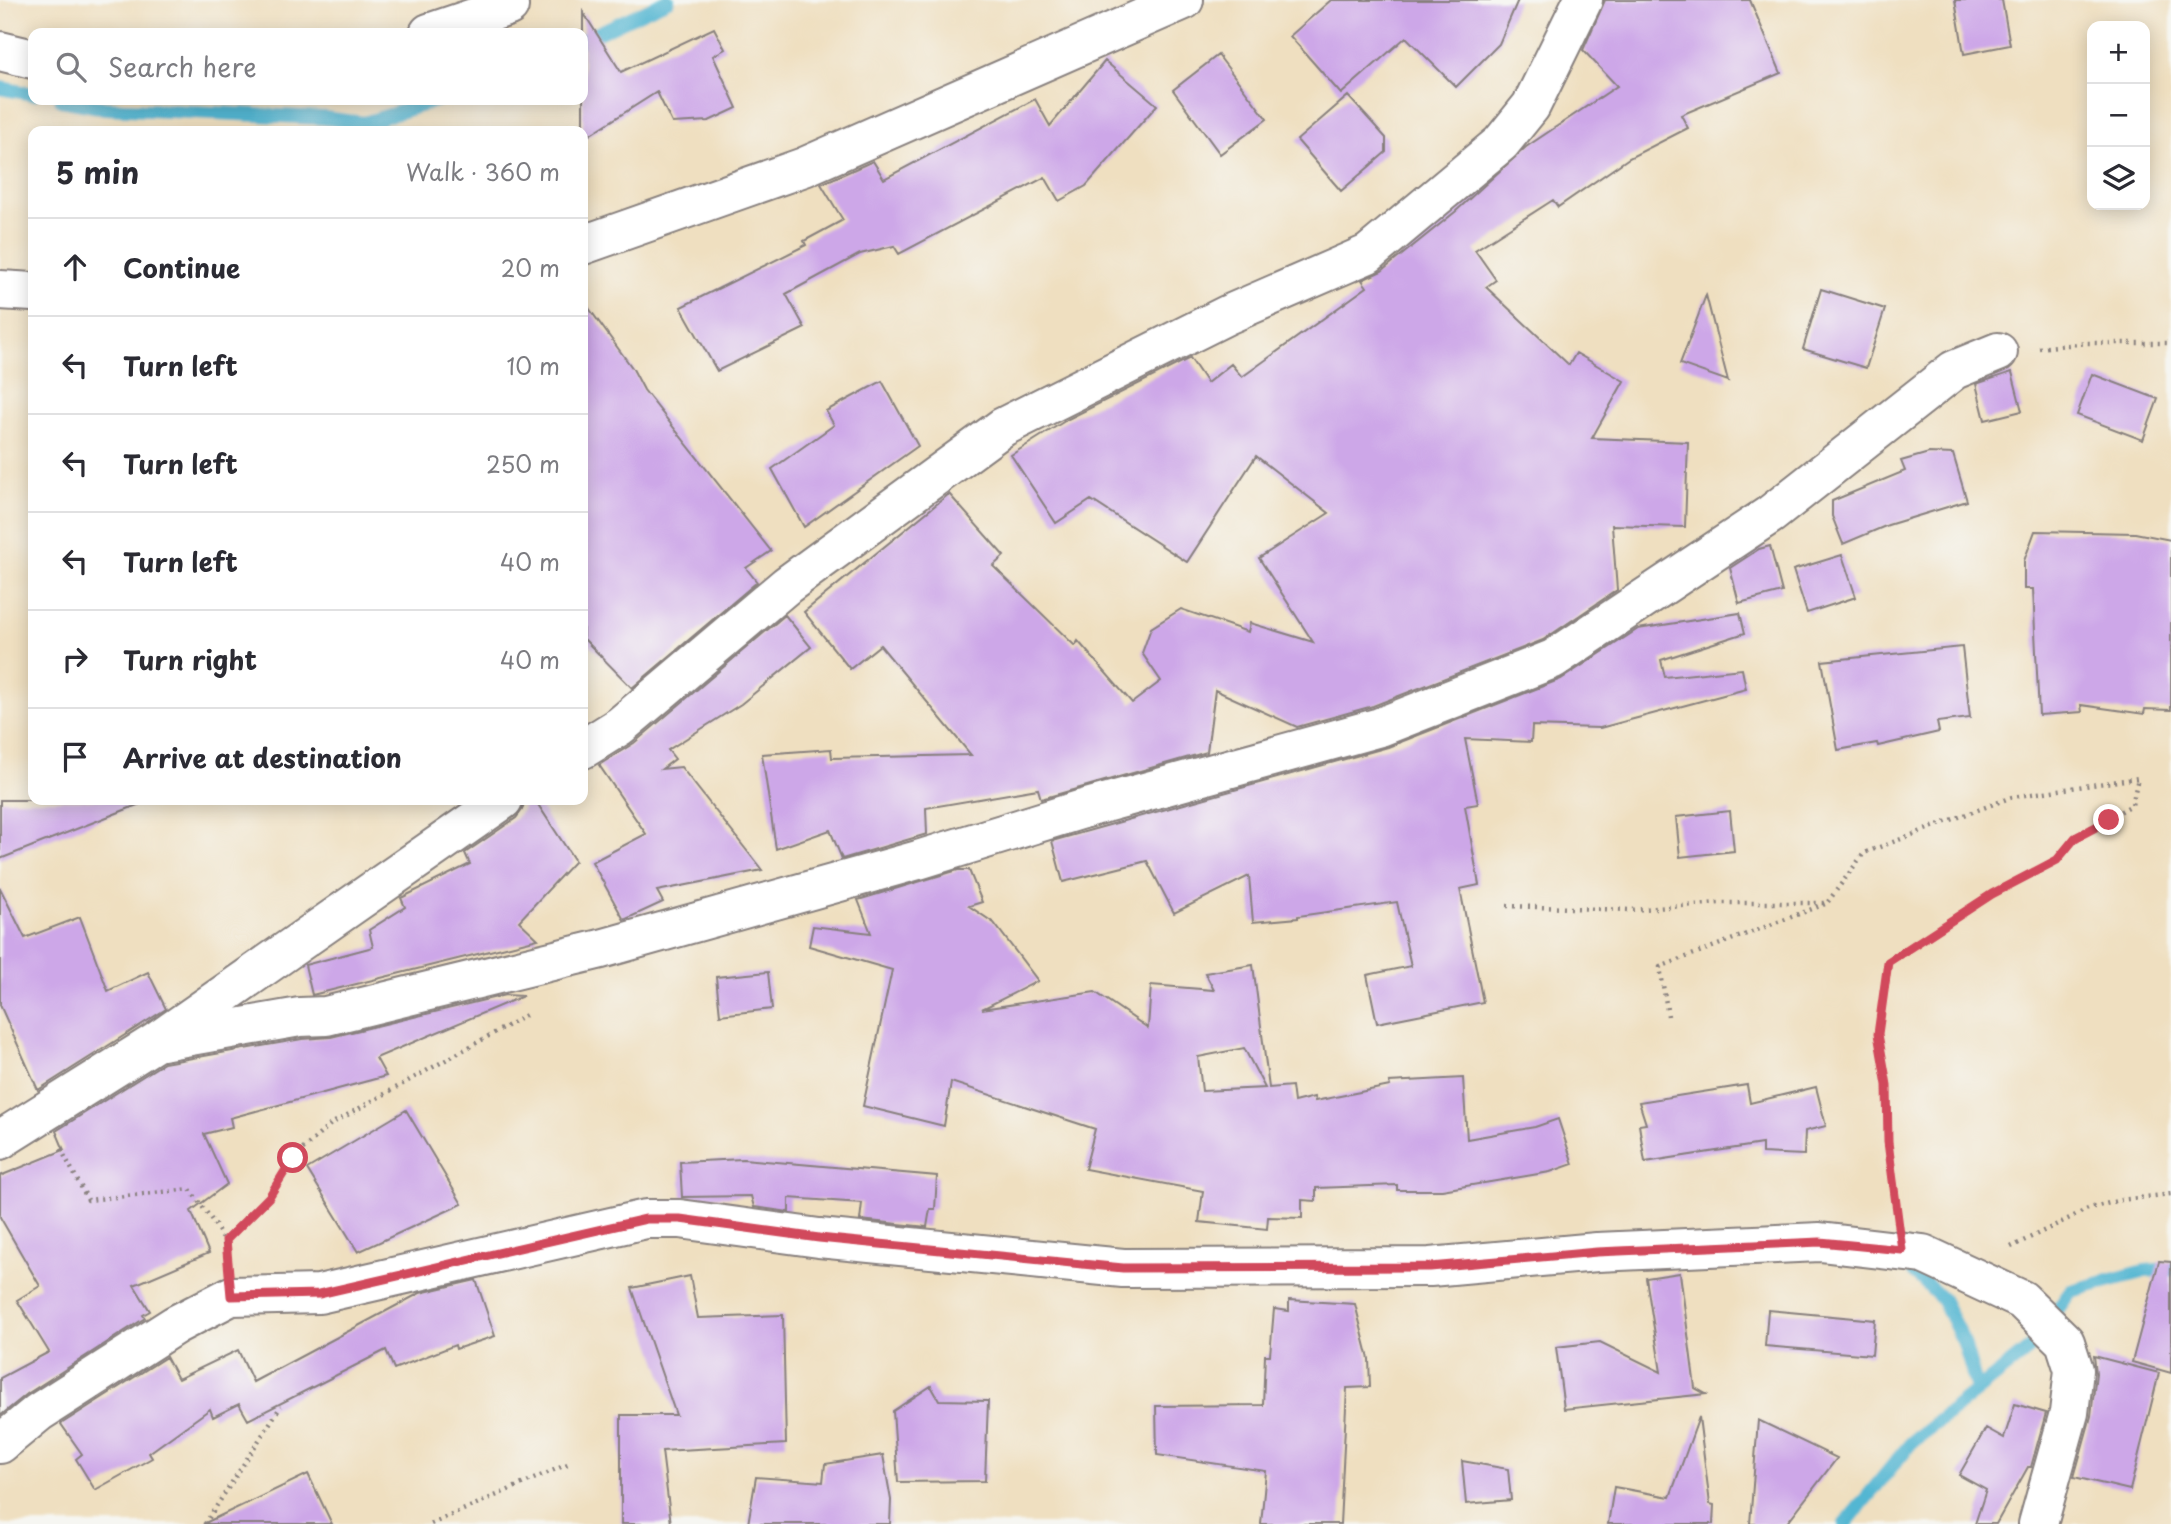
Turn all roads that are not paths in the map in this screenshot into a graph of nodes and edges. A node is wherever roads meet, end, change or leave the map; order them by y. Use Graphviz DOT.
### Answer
graph roads {
  1 [pos="1184,0"];
  2 [pos="1583,0"];
  3 [pos="509,6"];
  4 [pos="444,28"];
  5 [pos="0,51"];
  6 [pos="28,58"];
  7 [pos="588,243"];
  8 [pos="0,290"];
  9 [pos="28,292"];
  10 [pos="1998,352"];
  11 [pos="588,746"];
  12 [pos="496,805"];
  13 [pos="156,1042"];
  14 [pos="0,1140"];
  15 [pos="0,1444"];
  16 [pos="2038,1524"];
  1 -- 7 [label="street"];
  2 -- 11 [label="street"];
  3 -- 4 [label="street"];
  5 -- 6 [label="street"];
  8 -- 9 [label="street"];
  10 -- 13 [label="street"];
  12 -- 13 [label="street"];
  13 -- 14 [label="street"];
  15 -- 16 [label="street"];
}
